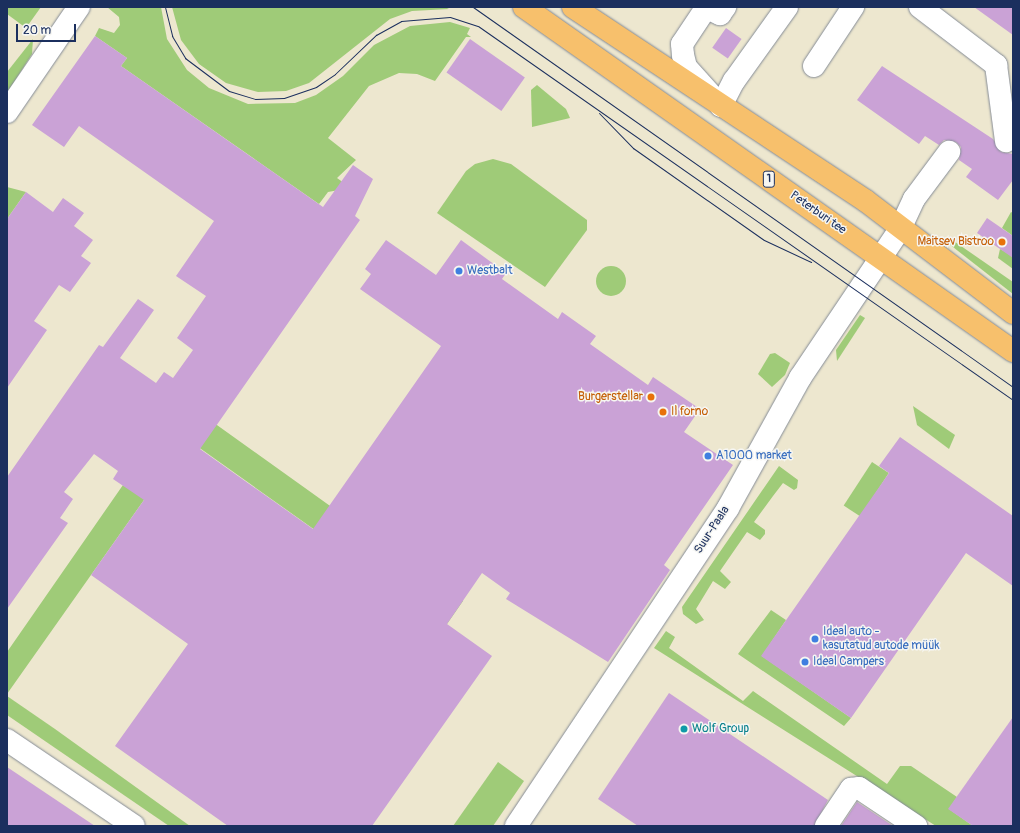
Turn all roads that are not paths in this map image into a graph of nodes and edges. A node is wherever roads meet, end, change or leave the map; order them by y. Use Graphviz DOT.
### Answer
graph roads {
  1 [pos="79,7"];
  2 [pos="524,7"];
  3 [pos="573,7"];
  4 [pos="712,7"];
  5 [pos="787,7"];
  6 [pos="853,7"];
  7 [pos="920,7"];
  8 [pos="814,66"];
  9 [pos="722,106"];
  10 [pos="7,112"];
  11 [pos="1006,141"];
  12 [pos="949,152"];
  13 [pos="900,229"];
  14 [pos="880,258"];
  15 [pos="1013,313"];
  16 [pos="1013,351"];
  17 [pos="7,740"];
  18 [pos="134,826"];
  19 [pos="516,826"];
  20 [pos="826,826"];
  21 [pos="916,826"];
  1 -- 10 [label="street"];
  2 -- 14 [label="highway, Peterburi tee / 1"];
  3 -- 9 [label="highway"];
  4 -- 9 [label="street"];
  5 -- 9 [label="street"];
  6 -- 8 [label="street"];
  7 -- 11 [label="street"];
  9 -- 13 [label="highway"];
  12 -- 13 [label="street, Suur-Paala"];
  13 -- 14 [label="street, Suur-Paala"];
  13 -- 15 [label="highway"];
  14 -- 16 [label="highway, Peterburi tee / 1"];
  14 -- 19 [label="street, Suur-Paala"];
  17 -- 18 [label="street"];
  20 -- 21 [label="street"];
}
